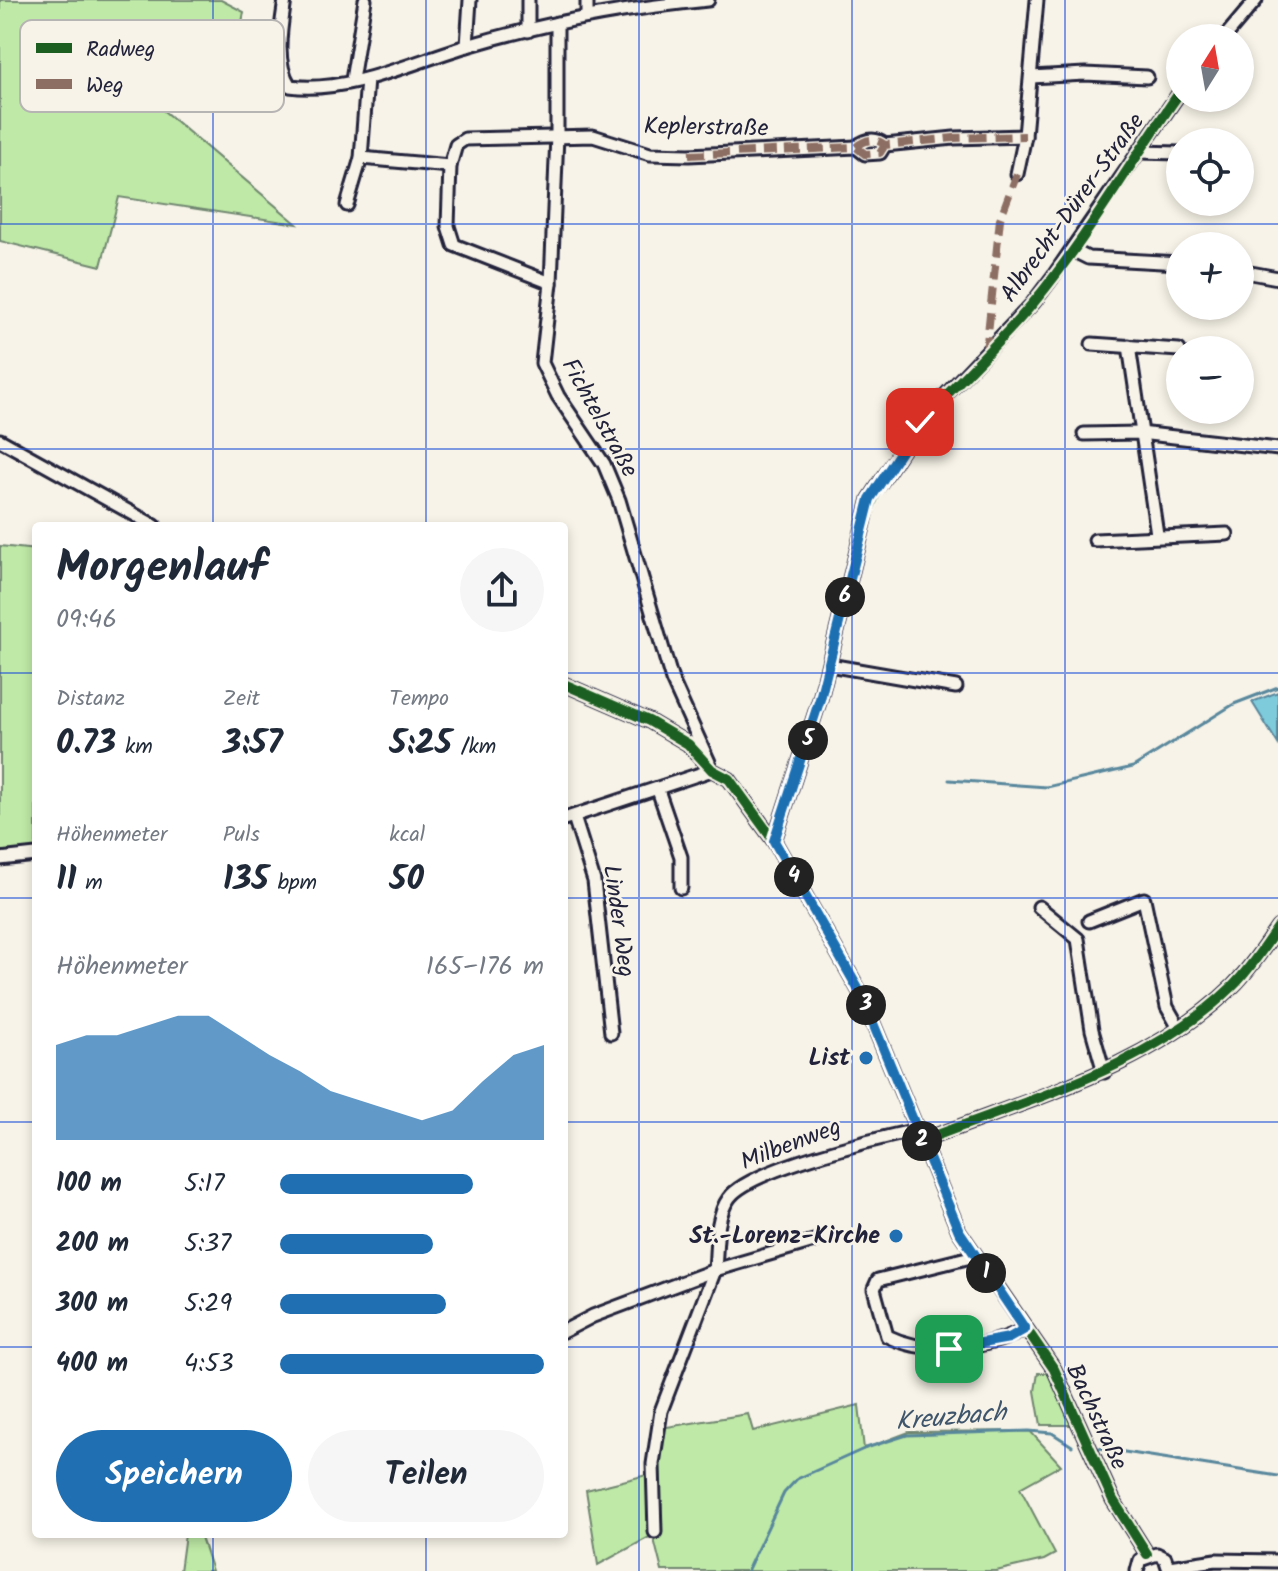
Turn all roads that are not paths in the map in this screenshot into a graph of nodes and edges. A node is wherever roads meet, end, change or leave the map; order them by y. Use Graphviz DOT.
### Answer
graph roads {
  1 [pos="285,0"];
  2 [pos="365,0"];
  3 [pos="470,0"];
  4 [pos="528,0"];
  5 [pos="587,0"];
  6 [pos="708,0"];
  7 [pos="1037,0"];
  8 [pos="1256,0"];
  9 [pos="679,1"];
  10 [pos="587,17"];
  11 [pos="282,20"];
  12 [pos="557,23"];
  13 [pos="1236,24"];
  14 [pos="528,31"];
  15 [pos="467,46"];
  16 [pos="284,71"];
  17 [pos="1031,77"];
  18 [pos="1147,77"];
  19 [pos="367,79"];
  20 [pos="352,80"];
  21 [pos="1166,112"];
  22 [pos="557,135"];
  23 [pos="1025,136"];
  24 [pos="1138,152"];
  25 [pos="1166,153"];
  26 [pos="361,158"];
  27 [pos="450,166"];
  28 [pos="1017,174"];
  29 [pos="347,205"];
  30 [pos="1072,250"];
  31 [pos="1166,262"];
  32 [pos="1254,274"];
  33 [pos="1278,278"];
  34 [pos="551,283"];
  35 [pos="1092,344"];
  36 [pos="1129,346"];
  37 [pos="1166,349"];
  38 [pos="1140,433"];
  39 [pos="1084,434"];
  40 [pos="0,440"];
  41 [pos="1278,449"];
  42 [pos="148,522"];
  43 [pos="1157,534"];
  44 [pos="1227,534"];
  45 [pos="1095,540"];
  46 [pos="829,665"];
  47 [pos="568,686"];
  48 [pos="956,687"];
  49 [pos="712,770"];
  50 [pos="658,790"];
  51 [pos="569,818"];
  52 [pos="774,841"];
  53 [pos="32,855"];
  54 [pos="0,859"];
  55 [pos="681,888"];
  56 [pos="1039,907"];
  57 [pos="1089,921"];
  58 [pos="1278,927"];
  59 [pos="1179,1028"];
  60 [pos="611,1033"];
  61 [pos="1104,1072"];
  62 [pos="920,1135"];
  63 [pos="814,1241"];
  64 [pos="975,1256"];
  65 [pos="715,1270"];
  66 [pos="568,1329"];
  67 [pos="1025,1329"];
  68 [pos="655,1532"];
  69 [pos="1147,1554"];
  70 [pos="1278,1561"];
  71 [pos="1169,1569"];
  72 [pos="1137,1571"];
  1 -- 11 [label="street"];
  2 -- 20 [label="street"];
  3 -- 15 [label="street"];
  4 -- 14 [label="street"];
  5 -- 10 [label="street"];
  6 -- 9 [label="street"];
  7 -- 17 [label="street"];
  8 -- 13 [label="street"];
  9 -- 10 [label="street"];
  10 -- 12 [label="street"];
  12 -- 14 [label="street"];
  12 -- 22 [label="street, Fichtelstraße"];
  14 -- 15 [label="street"];
  15 -- 19 [label="street"];
  16 -- 20 [label="street"];
  17 -- 18 [label="street"];
  17 -- 23 [label="street"];
  19 -- 20 [label="street"];
  19 -- 26 [label="street"];
  21 -- 24 [label="street, Albrecht-Dürer-Straße"];
  22 -- 23 [label="street, Keplerstraße"];
  22 -- 27 [label="street, Keplerstraße"];
  22 -- 34 [label="street, Fichtelstraße"];
  23 -- 28 [label="street"];
  24 -- 25 [label="street"];
  24 -- 30 [label="street, Albrecht-Dürer-Straße"];
  26 -- 27 [label="street"];
  26 -- 29 [label="street"];
  27 -- 34 [label="street"];
  30 -- 31 [label="street"];
  30 -- 46 [label="street, Albrecht-Dürer-Straße"];
  32 -- 33 [label="street"];
  34 -- 49 [label="street, Fichtelstraße"];
  35 -- 36 [label="street"];
  36 -- 37 [label="street"];
  36 -- 38 [label="street"];
  38 -- 39 [label="street"];
  38 -- 41 [label="street"];
  38 -- 43 [label="street"];
  40 -- 42 [label="street"];
  43 -- 44 [label="street"];
  43 -- 45 [label="street"];
  46 -- 48 [label="street"];
  46 -- 52 [label="street, Albrecht-Dürer-Straße"];
  47 -- 49 [label="street"];
  49 -- 50 [label="street, Linder Weg"];
  49 -- 52 [label="street"];
  50 -- 51 [label="street, Linder Weg"];
  50 -- 55 [label="street"];
  51 -- 60 [label="street, Linder Weg"];
  52 -- 62 [label="street"];
  53 -- 54 [label="street"];
  56 -- 61 [label="street"];
  57 -- 59 [label="street"];
  58 -- 59 [label="street, Milbenweg"];
  59 -- 61 [label="street, Milbenweg"];
  61 -- 62 [label="street, Milbenweg"];
  62 -- 64 [label="street, Bachstraße"];
  62 -- 65 [label="street, Milbenweg"];
  63 -- 65 [label="street"];
  64 -- 67 [label="street, Bachstraße"];
  64 -- 67 [label="street"];
  65 -- 66 [label="street"];
  65 -- 68 [label="street, Milbenweg"];
  67 -- 69 [label="street, Bachstraße"];
  69 -- 71 [label="street"];
  69 -- 72 [label="street"];
  70 -- 71 [label="street"];
}
